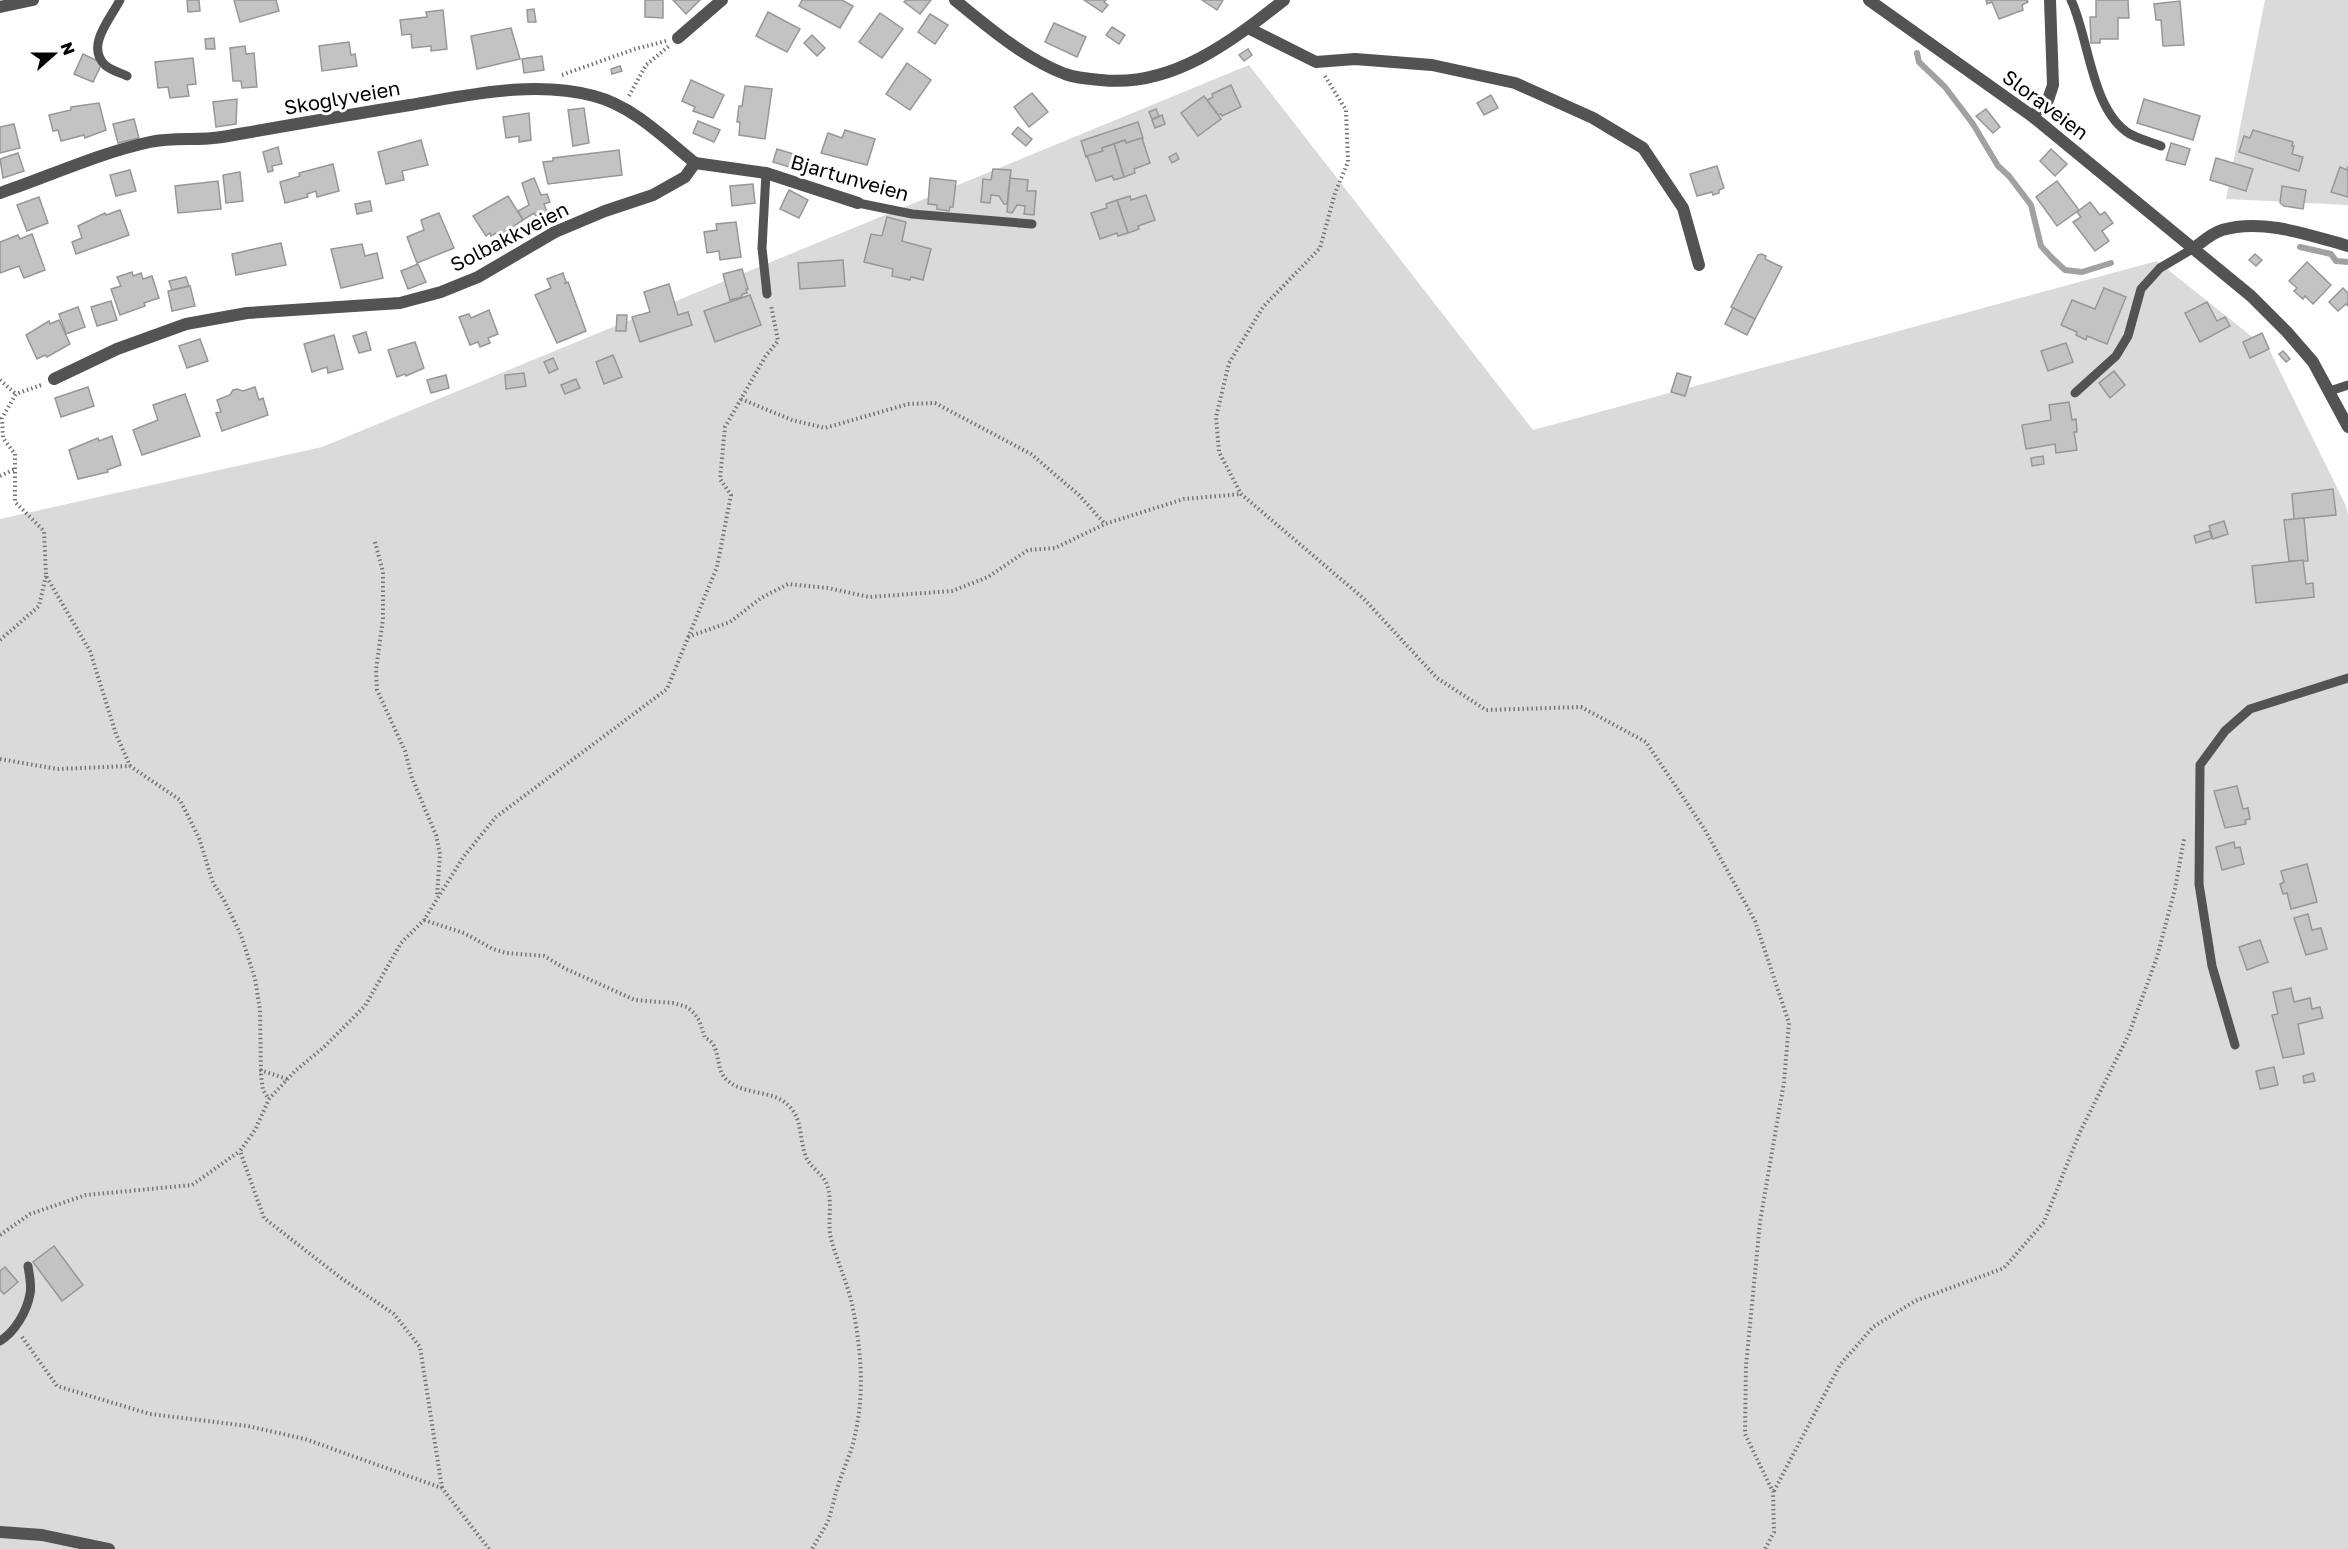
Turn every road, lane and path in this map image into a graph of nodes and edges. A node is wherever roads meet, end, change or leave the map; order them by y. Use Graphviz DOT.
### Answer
graph roads {
  1 [pos="33,0"];
  2 [pos="120,0"];
  3 [pos="722,0"];
  4 [pos="955,0"];
  5 [pos="1284,0"];
  6 [pos="1869,0"];
  7 [pos="2050,0"];
  8 [pos="2071,0"];
  9 [pos="0,7"];
  10 [pos="1248,28"];
  11 [pos="678,38"];
  12 [pos="1316,62"];
  13 [pos="127,76"];
  14 [pos="540,87"];
  15 [pos="624,107"];
  16 [pos="2032,116"];
  17 [pos="2161,146"];
  18 [pos="695,163"];
  19 [pos="766,173"];
  20 [pos="0,193"];
  21 [pos="858,203"];
  22 [pos="1032,224"];
  23 [pos="2348,246"];
  24 [pos="2194,248"];
  25 [pos="1700,265"];
  26 [pos="767,294"];
  27 [pos="0,380"];
  28 [pos="54,380"];
  29 [pos="2348,385"];
  30 [pos="2330,392"];
  31 [pos="2075,393"];
  32 [pos="16,394"];
  33 [pos="741,399"];
  34 [pos="2348,427"];
  35 [pos="15,469"];
  36 [pos="0,476"];
  37 [pos="1241,494"];
  38 [pos="1106,524"];
  39 [pos="375,542"];
  40 [pos="46,576"];
  41 [pos="687,637"];
  42 [pos="0,640"];
  43 [pos="2348,678"];
  44 [pos="0,759"];
  45 [pos="130,766"];
  46 [pos="2184,837"];
  47 [pos="437,899"];
  48 [pos="424,920"];
  49 [pos="2235,1046"];
  50 [pos="260,1070"];
  51 [pos="288,1079"];
  52 [pos="269,1099"];
  53 [pos="240,1151"];
  54 [pos="0,1235"];
  55 [pos="28,1266"];
  56 [pos="15,1326"];
  57 [pos="0,1341"];
  58 [pos="442,1488"];
  59 [pos="1773,1492"];
  60 [pos="0,1532"];
  61 [pos="109,1549"];
  62 [pos="489,1549"];
  63 [pos="812,1549"];
  64 [pos="1765,1549"];
  1 -- 9 [label="street"];
  2 -- 13 [label="lane"];
  3 -- 11 [label="street"];
  4 -- 10 [label="street"];
  5 -- 10 [label="street"];
  6 -- 16 [label="street, Sloraveien"];
  7 -- 16 [label="street"];
  8 -- 17 [label="lane"];
  10 -- 12 [label="street"];
  11 -- 14 [label="path"];
  11 -- 15 [label="path"];
  12 -- 25 [label="street"];
  12 -- 37 [label="path"];
  14 -- 15 [label="street"];
  14 -- 20 [label="street, Skoglyveien"];
  15 -- 18 [label="street"];
  16 -- 24 [label="street, Sloraveien"];
  18 -- 19 [label="street, Bjartunveien"];
  18 -- 28 [label="street, Solbakkveien"];
  19 -- 21 [label="street, Bjartunveien"];
  19 -- 26 [label="lane"];
  21 -- 22 [label="lane, Bjartunveien"];
  23 -- 24 [label="street"];
  24 -- 30 [label="street, Sloraveien"];
  24 -- 31 [label="lane"];
  26 -- 33 [label="path"];
  27 -- 32 [label="path"];
  28 -- 32 [label="path"];
  29 -- 30 [label="lane"];
  30 -- 34 [label="street, Sloraveien"];
  32 -- 35 [label="path"];
  33 -- 38 [label="path"];
  33 -- 41 [label="path"];
  35 -- 36 [label="path"];
  35 -- 40 [label="path"];
  37 -- 38 [label="path"];
  37 -- 59 [label="path"];
  38 -- 41 [label="path"];
  39 -- 47 [label="path"];
  40 -- 42 [label="path"];
  40 -- 45 [label="path"];
  41 -- 47 [label="path"];
  43 -- 49 [label="lane"];
  44 -- 45 [label="path"];
  45 -- 50 [label="path"];
  46 -- 59 [label="path"];
  47 -- 48 [label="path"];
  48 -- 51 [label="path"];
  48 -- 63 [label="path"];
  50 -- 51 [label="path"];
  50 -- 52 [label="path"];
  51 -- 52 [label="path"];
  52 -- 53 [label="path"];
  53 -- 54 [label="path"];
  53 -- 58 [label="path"];
  55 -- 56 [label="lane"];
  56 -- 57 [label="lane"];
  56 -- 58 [label="path"];
  58 -- 62 [label="path"];
  59 -- 64 [label="path"];
  60 -- 61 [label="street"];
}
